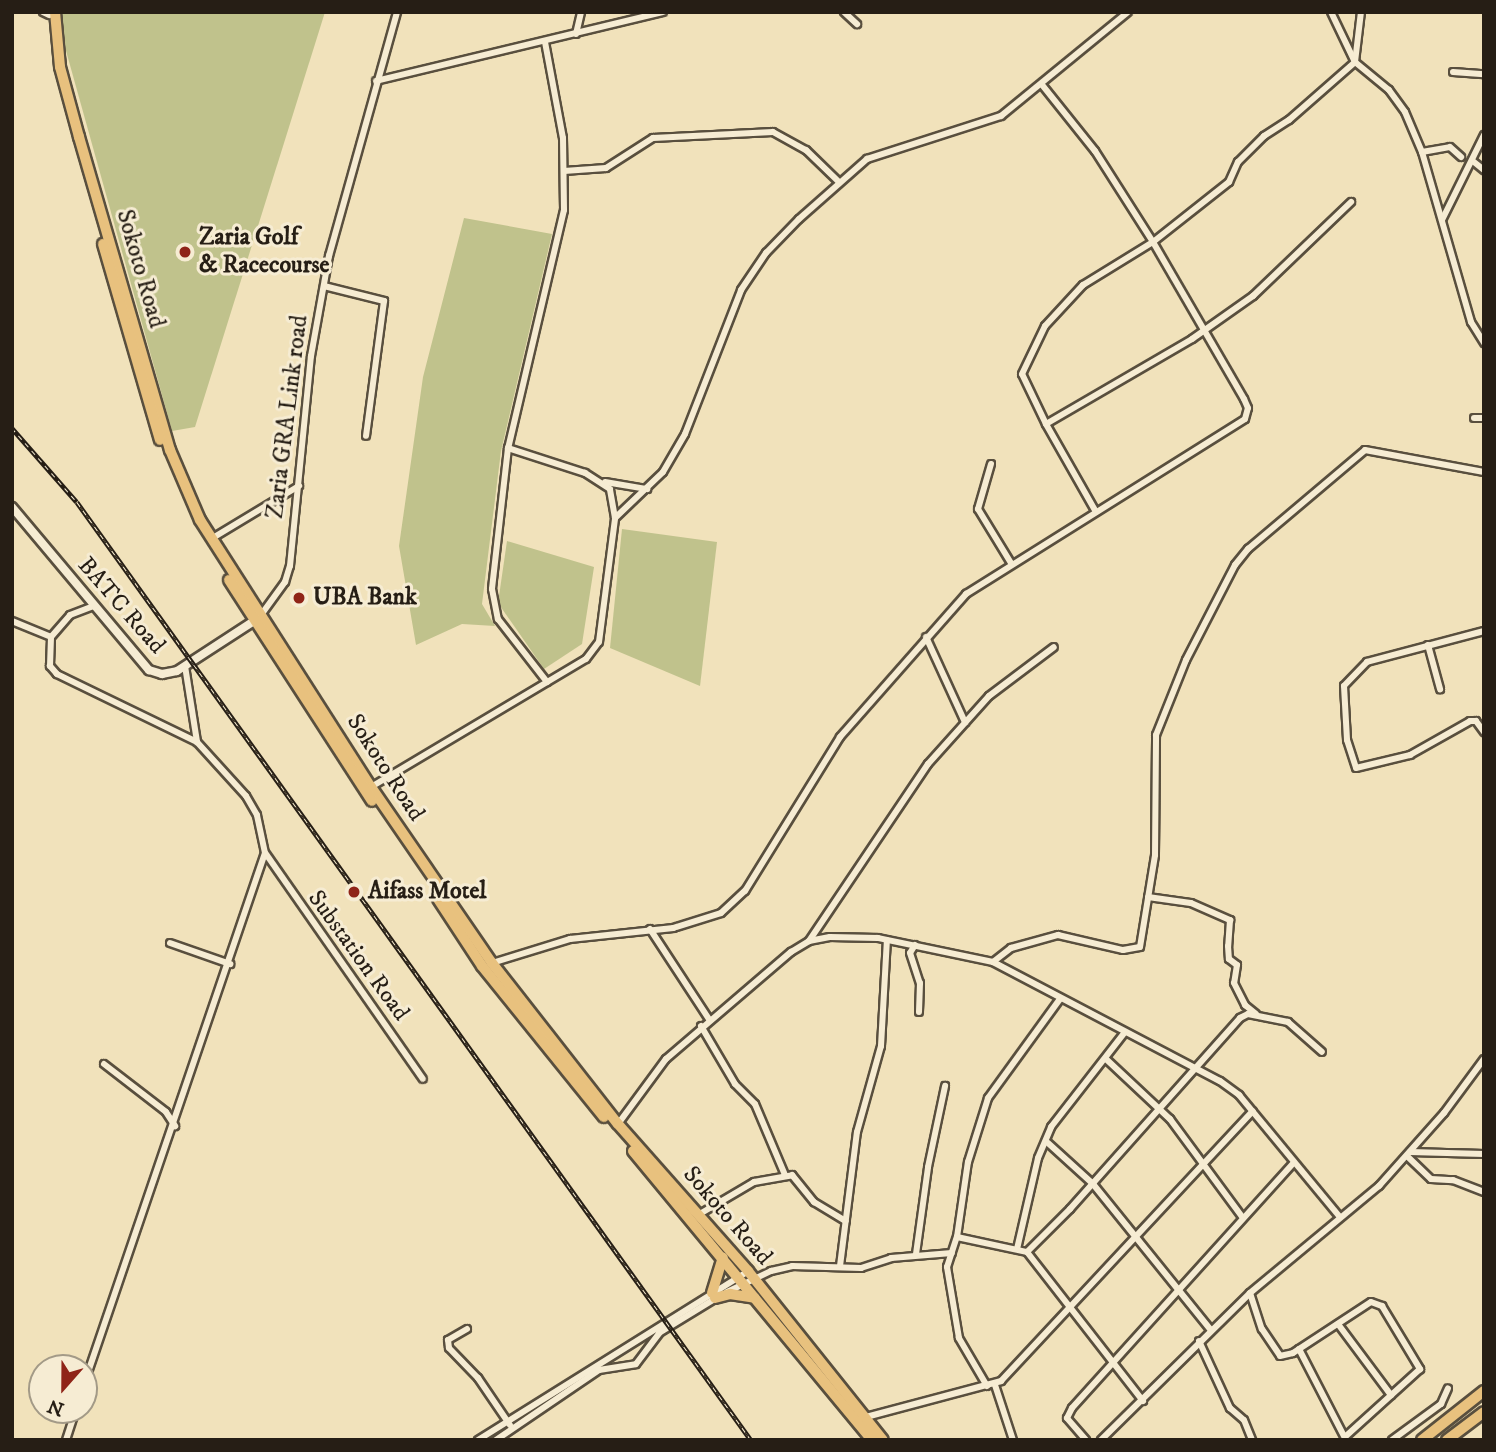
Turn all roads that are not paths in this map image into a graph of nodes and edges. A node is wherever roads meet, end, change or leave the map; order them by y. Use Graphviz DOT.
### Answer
graph roads {
  1 [pos="397,12"];
  2 [pos="581,12"];
  3 [pos="663,12"];
  4 [pos="844,12"];
  5 [pos="1128,12"];
  6 [pos="1331,12"];
  7 [pos="1361,12"];
  8 [pos="49,13"];
  9 [pos="857,24"];
  10 [pos="576,34"];
  11 [pos="545,42"];
  12 [pos="1355,62"];
  13 [pos="1453,72"];
  14 [pos="1484,74"];
  15 [pos="376,81"];
  16 [pos="1043,86"];
  17 [pos="1484,135"];
  18 [pos="1422,152"];
  19 [pos="1461,157"];
  20 [pos="1474,162"];
  21 [pos="1484,170"];
  22 [pos="564,171"];
  23 [pos="838,181"];
  24 [pos="1351,202"];
  25 [pos="1442,220"];
  26 [pos="1153,242"];
  27 [pos="324,286"];
  28 [pos="1204,331"];
  29 [pos="1484,343"];
  30 [pos="1474,418"];
  31 [pos="1484,418"];
  32 [pos="1046,424"];
  33 [pos="366,436"];
  34 [pos="508,448"];
  35 [pos="991,464"];
  36 [pos="1484,472"];
  37 [pos="605,482"];
  38 [pos="299,485"];
  39 [pos="647,489"];
  40 [pos="12,508"];
  41 [pos="1096,512"];
  42 [pos="615,518"];
  43 [pos="211,539"];
  44 [pos="1011,563"];
  45 [pos="93,606"];
  46 [pos="257,619"];
  47 [pos="12,621"];
  48 [pos="1484,631"];
  49 [pos="51,637"];
  50 [pos="926,637"];
  51 [pos="1428,645"];
  52 [pos="1054,647"];
  53 [pos="185,666"];
  54 [pos="547,681"];
  55 [pos="1440,689"];
  56 [pos="312,703"];
  57 [pos="965,722"];
  58 [pos="1484,732"];
  59 [pos="197,742"];
  60 [pos="371,787"];
  61 [pos="265,853"];
  62 [pos="1148,897"];
  63 [pos="650,929"];
  64 [pos="887,940"];
  65 [pos="809,941"];
  66 [pos="170,943"];
  67 [pos="915,945"];
  68 [pos="993,962"];
  69 [pos="492,963"];
  70 [pos="230,964"];
  71 [pos="1060,999"];
  72 [pos="919,1012"];
  73 [pos="1257,1015"];
  74 [pos="709,1019"];
  75 [pos="701,1026"];
  76 [pos="1125,1032"];
  77 [pos="1322,1052"];
  78 [pos="1107,1059"];
  79 [pos="1484,1059"];
  80 [pos="104,1065"];
  81 [pos="1195,1069"];
  82 [pos="423,1079"];
  83 [pos="945,1086"];
  84 [pos="181,1106"];
  85 [pos="1160,1108"];
  86 [pos="1253,1111"];
  87 [pos="166,1112"];
  88 [pos="618,1124"];
  89 [pos="174,1126"];
  90 [pos="1048,1143"];
  91 [pos="1408,1154"];
  92 [pos="1484,1154"];
  93 [pos="1294,1162"];
  94 [pos="1200,1164"];
  95 [pos="785,1175"];
  96 [pos="1093,1184"];
  97 [pos="1484,1192"];
  98 [pos="698,1215"];
  99 [pos="1340,1217"];
  100 [pos="1243,1218"];
  101 [pos="846,1221"];
  102 [pos="957,1237"];
  103 [pos="1137,1238"];
  104 [pos="1017,1249"];
  105 [pos="1027,1252"];
  106 [pos="952,1253"];
  107 [pos="916,1254"];
  108 [pos="723,1258"];
  109 [pos="840,1266"];
  110 [pos="745,1277"];
  111 [pos="1179,1290"];
  112 [pos="1250,1293"];
  113 [pos="714,1295"];
  114 [pos="755,1298"];
  115 [pos="1067,1308"];
  116 [pos="1338,1324"];
  117 [pos="467,1329"];
  118 [pos="1210,1329"];
  119 [pos="1199,1341"];
  120 [pos="1299,1349"];
  121 [pos="94,1354"];
  122 [pos="1112,1363"];
  123 [pos="991,1386"];
  124 [pos="1448,1388"];
  125 [pos="1484,1391"];
  126 [pos="1391,1395"];
  127 [pos="1143,1401"];
  128 [pos="1484,1412"];
  129 [pos="866,1417"];
  130 [pos="508,1422"];
  131 [pos="513,1430"];
  132 [pos="1111,1430"];
  133 [pos="1346,1438"];
  134 [pos="478,1440"];
  135 [pos="496,1440"];
  136 [pos="872,1440"];
  137 [pos="883,1440"];
  138 [pos="1013,1440"];
  139 [pos="1086,1440"];
  140 [pos="1101,1440"];
  141 [pos="1115,1440"];
  142 [pos="1252,1440"];
  143 [pos="1392,1440"];
  144 [pos="1422,1440"];
  145 [pos="1447,1440"];
  1 -- 15 [label="street, Zaria GRA Link road"];
  2 -- 10 [label="street"];
  3 -- 10 [label="street"];
  4 -- 9 [label="street"];
  5 -- 16 [label="street"];
  6 -- 12 [label="street"];
  7 -- 12 [label="street"];
  8 -- 43 [label="main road, Sokoto Road"];
  8 -- 46 [label="main road, Sokoto Road"];
  10 -- 11 [label="street"];
  11 -- 15 [label="street"];
  11 -- 22 [label="street"];
  12 -- 18 [label="street"];
  12 -- 26 [label="street"];
  13 -- 14 [label="street"];
  15 -- 27 [label="street, Zaria GRA Link road"];
  16 -- 23 [label="street"];
  16 -- 26 [label="street"];
  17 -- 20 [label="street"];
  18 -- 19 [label="street"];
  18 -- 25 [label="street"];
  20 -- 21 [label="street"];
  20 -- 25 [label="street"];
  22 -- 23 [label="street"];
  22 -- 34 [label="street"];
  23 -- 39 [label="street"];
  24 -- 28 [label="street"];
  25 -- 29 [label="street"];
  26 -- 28 [label="street"];
  26 -- 32 [label="street"];
  27 -- 33 [label="street"];
  27 -- 38 [label="street, Zaria GRA Link road"];
  28 -- 32 [label="street"];
  28 -- 41 [label="street"];
  30 -- 31 [label="street"];
  32 -- 41 [label="street"];
  34 -- 37 [label="street"];
  34 -- 54 [label="street"];
  35 -- 44 [label="street"];
  36 -- 62 [label="street"];
  37 -- 39 [label="street"];
  37 -- 42 [label="street"];
  38 -- 43 [label="street"];
  38 -- 46 [label="street, Zaria GRA Link road"];
  39 -- 42 [label="street"];
  40 -- 45 [label="street, BATC Road"];
  41 -- 44 [label="street"];
  42 -- 54 [label="street"];
  43 -- 46 [label="main road, Sokoto Road"];
  44 -- 50 [label="street"];
  45 -- 49 [label="street"];
  45 -- 53 [label="street, BATC Road"];
  46 -- 53 [label="street, BATC Road"];
  46 -- 56 [label="main road, Sokoto Road"];
  47 -- 49 [label="street"];
  48 -- 51 [label="street"];
  49 -- 59 [label="street"];
  50 -- 57 [label="street"];
  50 -- 63 [label="street"];
  51 -- 55 [label="street"];
  51 -- 58 [label="street"];
  52 -- 57 [label="street"];
  53 -- 59 [label="street"];
  54 -- 60 [label="street"];
  56 -- 60 [label="main road, Sokoto Road"];
  56 -- 108 [label="main road, Sokoto Road"];
  57 -- 65 [label="street"];
  59 -- 61 [label="street"];
  60 -- 69 [label="main road, Sokoto Road"];
  61 -- 70 [label="street"];
  61 -- 82 [label="street, Substation Road"];
  62 -- 68 [label="street"];
  62 -- 73 [label="street"];
  63 -- 69 [label="street"];
  63 -- 74 [label="street"];
  64 -- 65 [label="street"];
  64 -- 67 [label="street"];
  64 -- 101 [label="street"];
  65 -- 74 [label="street"];
  66 -- 70 [label="street"];
  67 -- 68 [label="street"];
  67 -- 72 [label="street"];
  68 -- 71 [label="street"];
  69 -- 88 [label="main road, Sokoto Road"];
  70 -- 84 [label="street"];
  71 -- 76 [label="street"];
  71 -- 102 [label="street"];
  73 -- 77 [label="street"];
  73 -- 81 [label="street"];
  74 -- 75 [label="street"];
  75 -- 88 [label="street"];
  75 -- 95 [label="street"];
  76 -- 78 [label="street"];
  76 -- 81 [label="street"];
  78 -- 85 [label="street"];
  78 -- 90 [label="street"];
  79 -- 91 [label="street"];
  80 -- 87 [label="street"];
  81 -- 85 [label="street"];
  81 -- 86 [label="street"];
  83 -- 107 [label="street"];
  84 -- 87 [label="street"];
  84 -- 89 [label="street"];
  85 -- 94 [label="street"];
  85 -- 96 [label="street"];
  86 -- 93 [label="street"];
  86 -- 94 [label="street"];
  87 -- 89 [label="street"];
  88 -- 98 [label="main road, Sokoto Road"];
  89 -- 121 [label="street"];
  90 -- 96 [label="street"];
  90 -- 104 [label="street"];
  91 -- 92 [label="street"];
  91 -- 97 [label="street"];
  91 -- 99 [label="street"];
  93 -- 99 [label="street"];
  93 -- 100 [label="street"];
  94 -- 100 [label="street"];
  94 -- 103 [label="street"];
  95 -- 98 [label="street"];
  95 -- 101 [label="street"];
  96 -- 103 [label="street"];
  96 -- 105 [label="street"];
  98 -- 110 [label="main road, Sokoto Road"];
  99 -- 112 [label="street"];
  100 -- 111 [label="street"];
  101 -- 109 [label="street"];
  102 -- 104 [label="street"];
  102 -- 106 [label="street"];
  103 -- 111 [label="street"];
  103 -- 115 [label="street"];
  104 -- 105 [label="street"];
  105 -- 115 [label="street"];
  106 -- 107 [label="street"];
  106 -- 123 [label="street"];
  107 -- 109 [label="street"];
  108 -- 110 [label="main road, Sokoto Road"];
  108 -- 113 [label="main road"];
  109 -- 110 [label="street"];
  110 -- 113 [label="street"];
  110 -- 114 [label="main road"];
  110 -- 129 [label="main road, Sokoto Road"];
  111 -- 118 [label="street"];
  111 -- 122 [label="street"];
  112 -- 118 [label="street"];
  112 -- 120 [label="street"];
  113 -- 114 [label="main road"];
  113 -- 130 [label="street"];
  113 -- 131 [label="street"];
  114 -- 136 [label="main road"];
  115 -- 122 [label="street"];
  115 -- 123 [label="street"];
  116 -- 120 [label="street"];
  116 -- 126 [label="street"];
  116 -- 126 [label="street"];
  117 -- 130 [label="street"];
  118 -- 119 [label="street"];
  119 -- 127 [label="street"];
  119 -- 142 [label="street"];
  120 -- 133 [label="street"];
  122 -- 127 [label="street"];
  122 -- 139 [label="street"];
  123 -- 129 [label="street"];
  123 -- 138 [label="street"];
  124 -- 143 [label="street"];
  125 -- 144 [label="main road"];
  126 -- 133 [label="street"];
  127 -- 132 [label="street"];
  128 -- 145 [label="main road"];
  129 -- 137 [label="main road, Sokoto Road"];
  130 -- 131 [label="street"];
  130 -- 134 [label="street"];
  131 -- 135 [label="street"];
  132 -- 140 [label="street"];
  132 -- 141 [label="street"];
}
